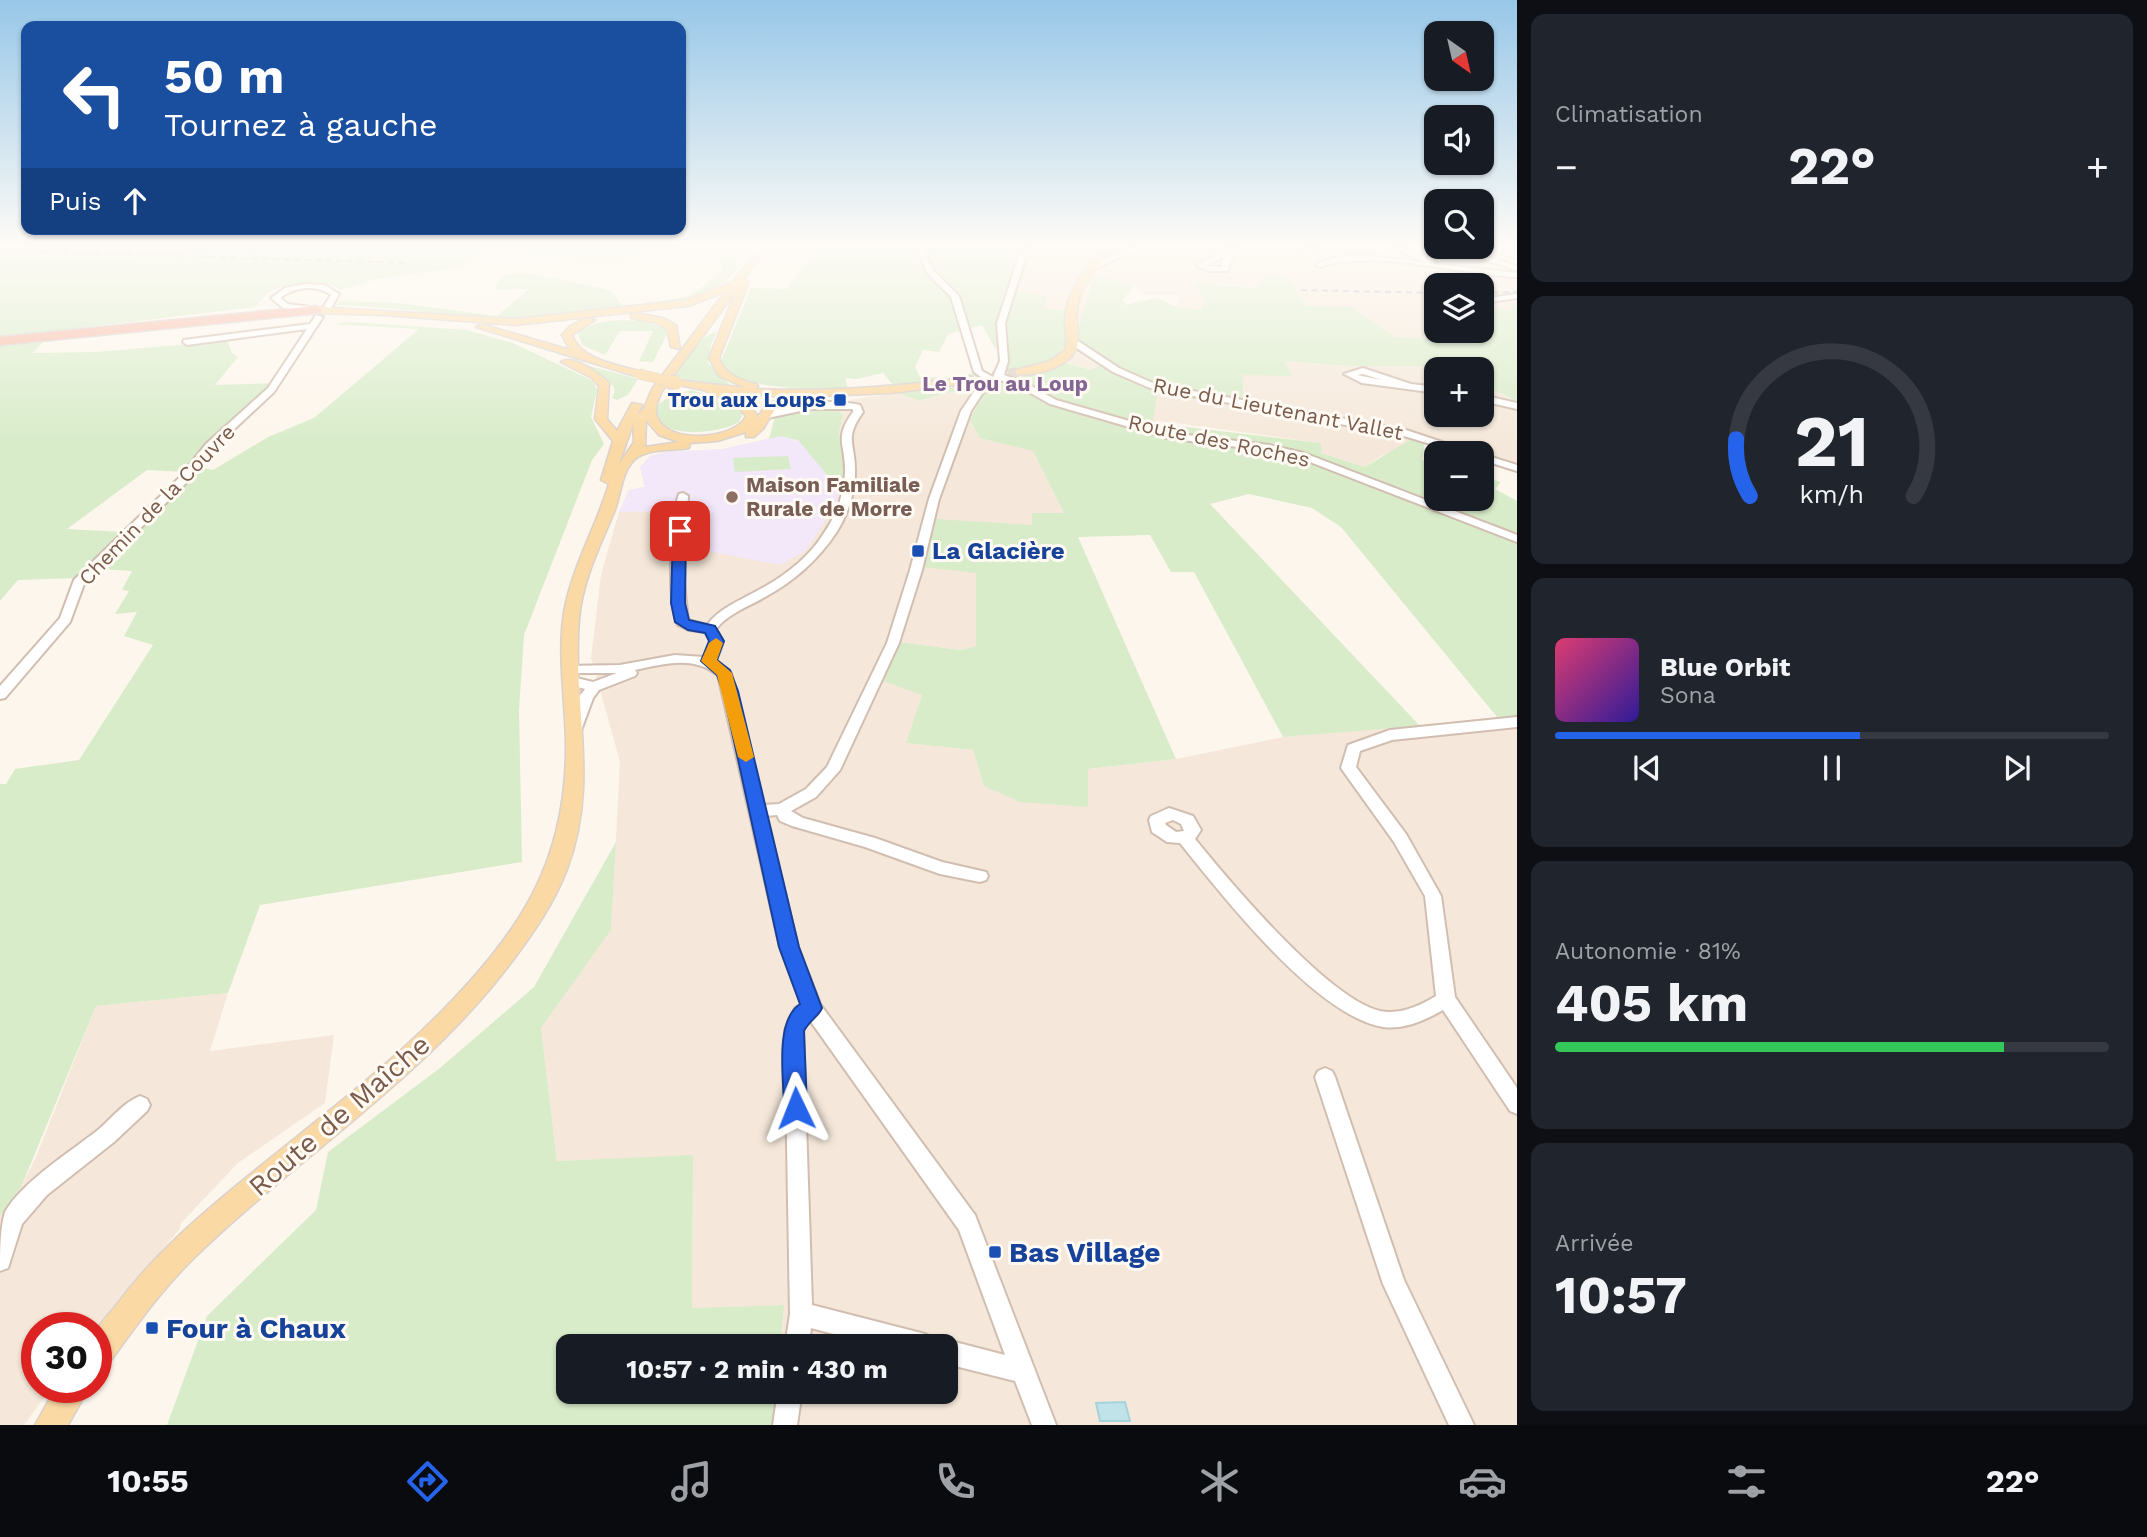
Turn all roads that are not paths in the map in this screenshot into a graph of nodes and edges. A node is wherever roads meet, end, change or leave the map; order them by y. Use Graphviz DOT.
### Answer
graph roads {
  1 [pos="254,314"];
  2 [pos="288,314"];
  3 [pos="589,314"];
  4 [pos="645,314"];
  5 [pos="707,314"];
  6 [pos="708,314"];
  7 [pos="730,314"];
  8 [pos="960,314"];
  9 [pos="1004,314"];
  10 [pos="1070,314"];
  11 [pos="317,315"];
  12 [pos="422,315"];
  13 [pos="678,320"];
  14 [pos="197,323"];
  15 [pos="697,327"];
  16 [pos="494,332"];
  17 [pos="1072,341"];
  18 [pos="0,343"];
  19 [pos="536,344"];
  20 [pos="676,347"];
  21 [pos="1069,353"];
  22 [pos="1089,354"];
  23 [pos="586,359"];
  24 [pos="1020,372"];
  25 [pos="996,378"];
  26 [pos="963,381"];
  27 [pos="1407,385"];
  28 [pos="1424,388"];
  29 [pos="708,389"];
  30 [pos="825,395"];
  31 [pos="1494,401"];
  32 [pos="796,404"];
  33 [pos="1517,406"];
  34 [pos="648,411"];
  35 [pos="621,436"];
  36 [pos="1432,441"];
  37 [pos="637,448"];
  38 [pos="1494,461"];
  39 [pos="1517,468"];
  40 [pos="683,496"];
  41 [pos="1517,539"];
  42 [pos="593,542"];
  43 [pos="710,629"];
  44 [pos="709,661"];
  45 [pos="650,665"];
  46 [pos="571,675"];
  47 [pos="594,687"];
  48 [pos="0,695"];
  49 [pos="1517,722"];
  50 [pos="575,731"];
  51 [pos="782,809"];
  52 [pos="759,811"];
  53 [pos="1185,838"];
  54 [pos="980,876"];
  55 [pos="1446,999"];
  56 [pos="812,1008"];
  57 [pos="1325,1077"];
  58 [pos="140,1105"];
  59 [pos="1517,1105"];
  60 [pos="0,1260"];
  61 [pos="801,1314"];
  62 [pos="798,1334"];
  63 [pos="878,1334"];
  64 [pos="112,1335"];
  65 [pos="958,1355"];
  66 [pos="1023,1371"];
  67 [pos="64,1403"];
  68 [pos="788,1404"];
  69 [pos="50,1425"];
  70 [pos="785,1425"];
  71 [pos="1044,1425"];
  72 [pos="1462,1425"];
  1 -- 18 [label="highway"];
  2 -- 11 [label="highway"];
  3 -- 12 [label="main road"];
  4 -- 13 [label="main road"];
  5 -- 15 [label="main road"];
  6 -- 15 [label="main road"];
  7 -- 30 [label="main road"];
  8 -- 25 [label="street"];
  9 -- 25 [label="street"];
  10 -- 17 [label="main road"];
  11 -- 12 [label="main road"];
  11 -- 14 [label="highway"];
  11 -- 14 [label="street"];
  11 -- 16 [label="main road"];
  11 -- 48 [label="street, Chemin de la Couvre"];
  12 -- 16 [label="main road"];
  14 -- 18 [label="highway"];
  15 -- 20 [label="main road"];
  15 -- 34 [label="main road"];
  16 -- 19 [label="main road"];
  17 -- 21 [label="main road"];
  17 -- 22 [label="street, Rue du Lieutenant Vallet"];
  19 -- 23 [label="main road"];
  19 -- 35 [label="main road"];
  20 -- 23 [label="main road"];
  20 -- 35 [label="main road"];
  21 -- 22 [label="street, Rue du Lieutenant Vallet"];
  21 -- 24 [label="main road"];
  22 -- 36 [label="street, Rue du Lieutenant Vallet"];
  23 -- 29 [label="main road, bridge"];
  25 -- 41 [label="street, Route des Roches"];
  25 -- 51 [label="street"];
  26 -- 30 [label="main road"];
  27 -- 27 [label="street"];
  27 -- 28 [label="street"];
  29 -- 30 [label="main road"];
  29 -- 34 [label="main road"];
  30 -- 32 [label="main road"];
  31 -- 33 [label="street"];
  32 -- 37 [label="main road"];
  32 -- 43 [label="street"];
  34 -- 37 [label="main road"];
  35 -- 37 [label="main road"];
  35 -- 42 [label="main road"];
  37 -- 42 [label="main road"];
  38 -- 39 [label="street"];
  40 -- 43 [label="street"];
  42 -- 46 [label="main road, Route de Maîche"];
  43 -- 44 [label="street"];
  44 -- 45 [label="street"];
  44 -- 52 [label="street"];
  45 -- 46 [label="street"];
  45 -- 47 [label="street"];
  46 -- 47 [label="street"];
  46 -- 50 [label="main road, Route de Maîche"];
  47 -- 50 [label="street"];
  49 -- 55 [label="street"];
  50 -- 64 [label="main road, Route de Maîche"];
  51 -- 52 [label="street"];
  51 -- 54 [label="street"];
  52 -- 56 [label="street"];
  53 -- 55 [label="street"];
  55 -- 59 [label="street"];
  56 -- 61 [label="street"];
  56 -- 66 [label="street"];
  57 -- 72 [label="street"];
  58 -- 60 [label="street"];
  61 -- 62 [label="street"];
  61 -- 63 [label="street"];
  65 -- 66 [label="street"];
  66 -- 71 [label="street"];
  67 -- 69 [label="main road"];
  68 -- 70 [label="street"];
}
